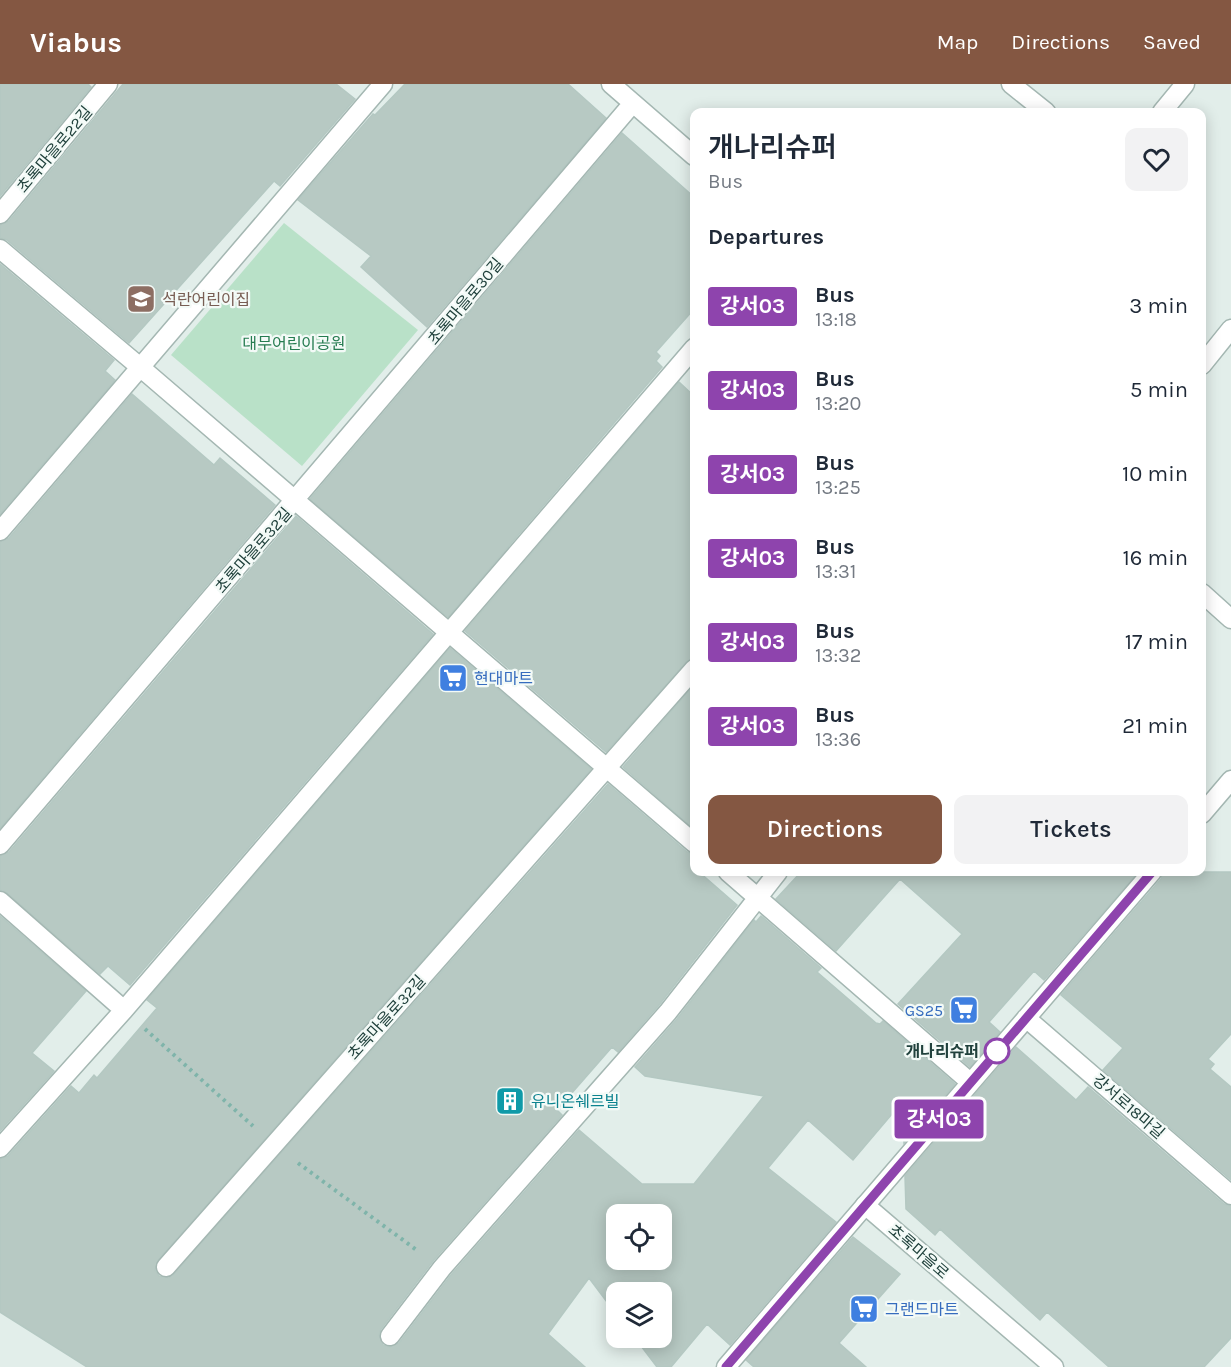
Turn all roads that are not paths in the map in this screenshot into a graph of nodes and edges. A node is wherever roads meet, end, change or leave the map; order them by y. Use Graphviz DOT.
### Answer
graph roads {
  1 [pos="108,84"];
  2 [pos="383,84"];
  3 [pos="611,84"];
  4 [pos="1011,84"];
  5 [pos="1185,84"];
  6 [pos="633,103"];
  7 [pos="1041,108"];
  8 [pos="1165,108"];
  9 [pos="690,153"];
  10 [pos="0,214"];
  11 [pos="0,249"];
  12 [pos="1231,329"];
  13 [pos="690,353"];
  14 [pos="1206,359"];
  15 [pos="140,366"];
  16 [pos="296,500"];
  17 [pos="0,531"];
  18 [pos="1206,596"];
  19 [pos="1231,618"];
  20 [pos="450,633"];
  21 [pos="690,674"];
  22 [pos="607,768"];
  23 [pos="1231,780"];
  24 [pos="1206,809"];
  25 [pos="690,840"];
  26 [pos="0,845"];
  27 [pos="733,876"];
  28 [pos="775,876"];
  29 [pos="1149,876"];
  30 [pos="757,897"];
  31 [pos="0,901"];
  32 [pos="124,1010"];
  33 [pos="1026,1018"];
  34 [pos="970,1082"];
  35 [pos="0,1148"];
  36 [pos="1231,1195"];
  37 [pos="865,1205"];
  38 [pos="166,1267"];
  39 [pos="390,1336"];
  40 [pos="726,1367"];
  41 [pos="1054,1367"];
  1 -- 10 [label="street, 초록마을로22길"];
  2 -- 15 [label="street"];
  3 -- 6 [label="street"];
  4 -- 7 [label="street"];
  5 -- 8 [label="street"];
  6 -- 9 [label="street"];
  6 -- 16 [label="street, 초록마을로30길"];
  11 -- 15 [label="street, 초록마을로32길"];
  12 -- 14 [label="street"];
  13 -- 20 [label="street"];
  15 -- 16 [label="street, 초록마을로32길"];
  15 -- 17 [label="street"];
  16 -- 20 [label="street, 초록마을로32길"];
  16 -- 26 [label="street, 초록마을로32길"];
  18 -- 19 [label="street"];
  20 -- 22 [label="street, 초록마을로32길"];
  20 -- 32 [label="street"];
  21 -- 22 [label="street"];
  22 -- 25 [label="street, 초록마을로32길"];
  22 -- 38 [label="street, 초록마을로32길"];
  23 -- 24 [label="street"];
  27 -- 30 [label="street"];
  28 -- 30 [label="street"];
  29 -- 33 [label="street"];
  30 -- 34 [label="street"];
  30 -- 39 [label="street"];
  31 -- 32 [label="street"];
  32 -- 35 [label="street"];
  33 -- 34 [label="street"];
  33 -- 36 [label="street, 강서로18마길"];
  34 -- 37 [label="street"];
  37 -- 40 [label="street"];
  37 -- 41 [label="street, 초록마을로"];
}
